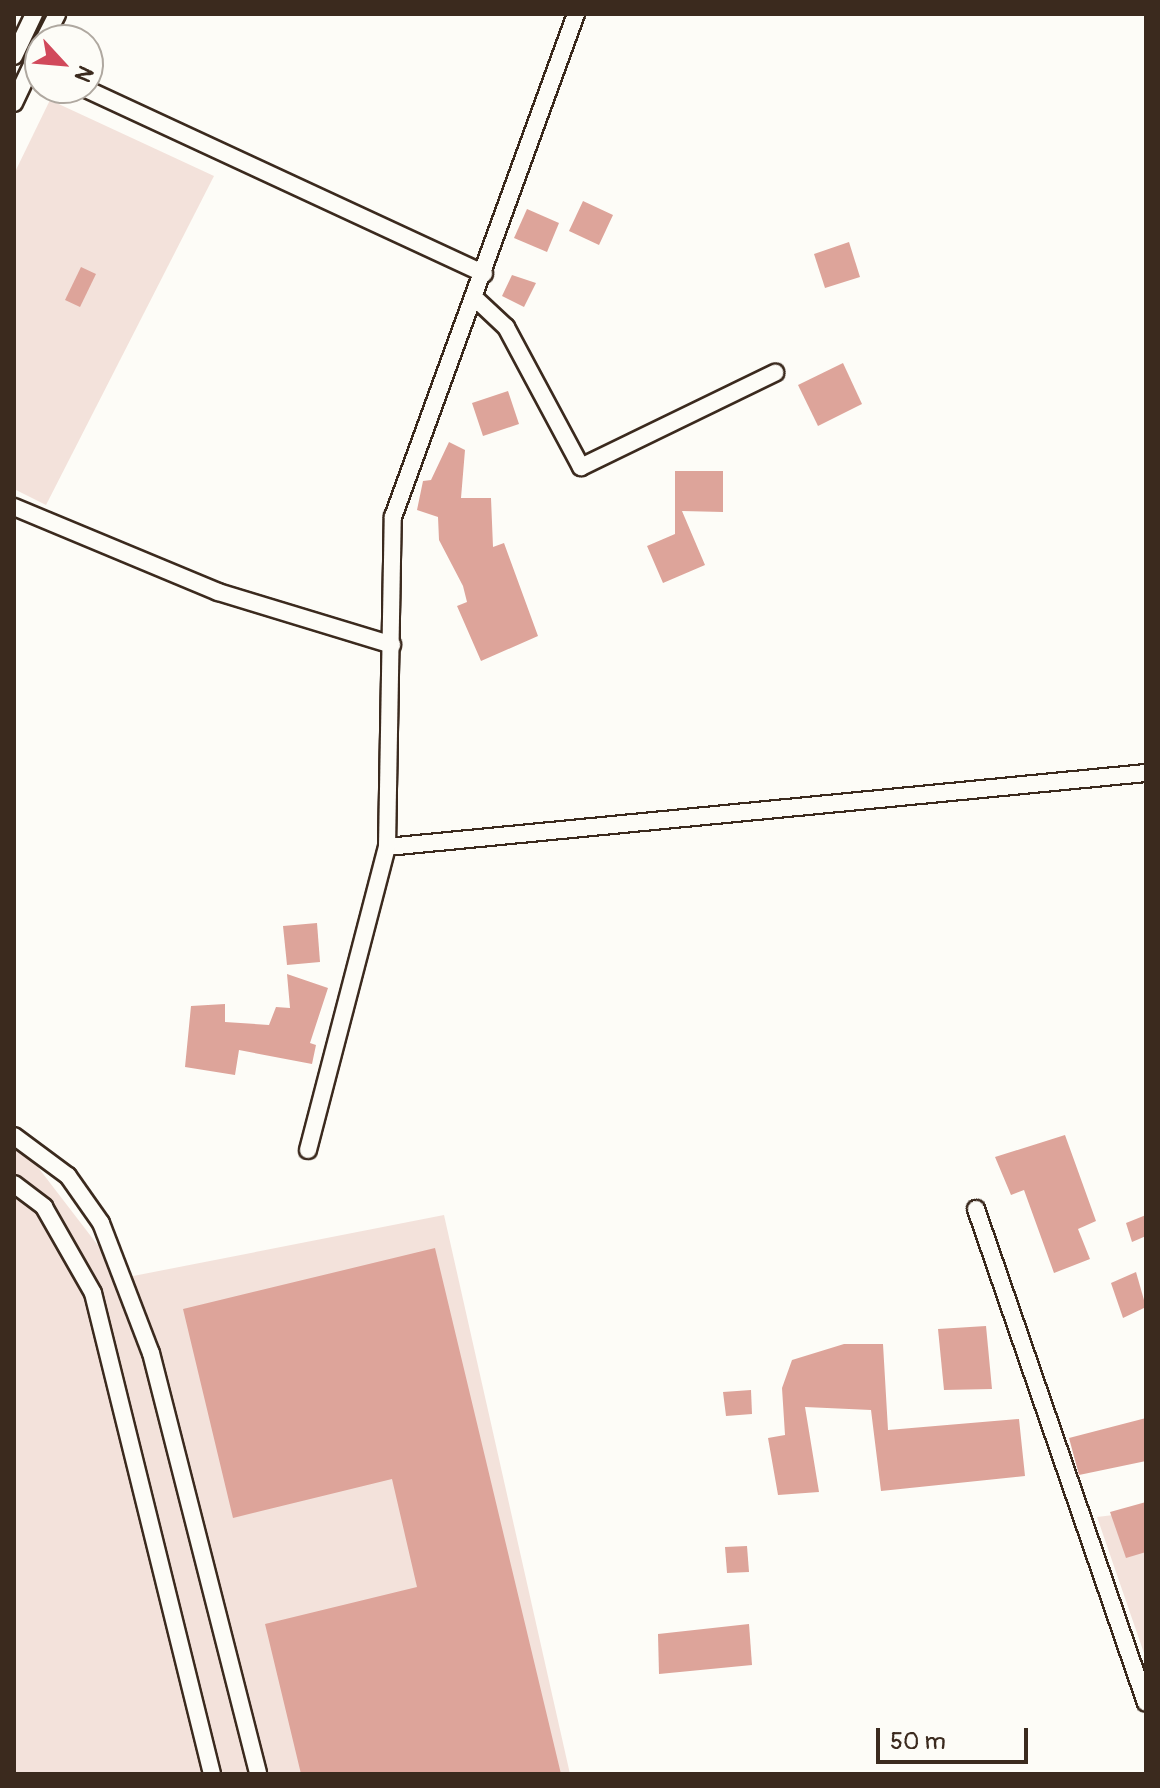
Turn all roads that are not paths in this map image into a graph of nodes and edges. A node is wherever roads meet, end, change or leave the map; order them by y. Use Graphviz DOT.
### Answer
graph roads {
  1 [pos="34,14"];
  2 [pos="576,14"];
  3 [pos="14,56"];
  4 [pos="104,97"];
  5 [pos="484,274"];
  6 [pos="477,300"];
  7 [pos="775,373"];
  8 [pos="14,507"];
  9 [pos="392,645"];
  10 [pos="1146,773"];
  11 [pos="387,847"];
  12 [pos="14,1136"];
  13 [pos="308,1150"];
  14 [pos="14,1184"];
  15 [pos="976,1209"];
  16 [pos="1146,1703"];
  17 [pos="212,1774"];
  18 [pos="258,1774"];
  1 -- 3 [label="street"];
  2 -- 5 [label="street"];
  4 -- 5 [label="street"];
  5 -- 6 [label="street"];
  6 -- 7 [label="street"];
  6 -- 9 [label="street"];
  8 -- 9 [label="street"];
  9 -- 11 [label="street"];
  10 -- 11 [label="street"];
  11 -- 13 [label="street"];
  12 -- 18 [label="street"];
  14 -- 17 [label="street"];
  15 -- 16 [label="street"];
}
